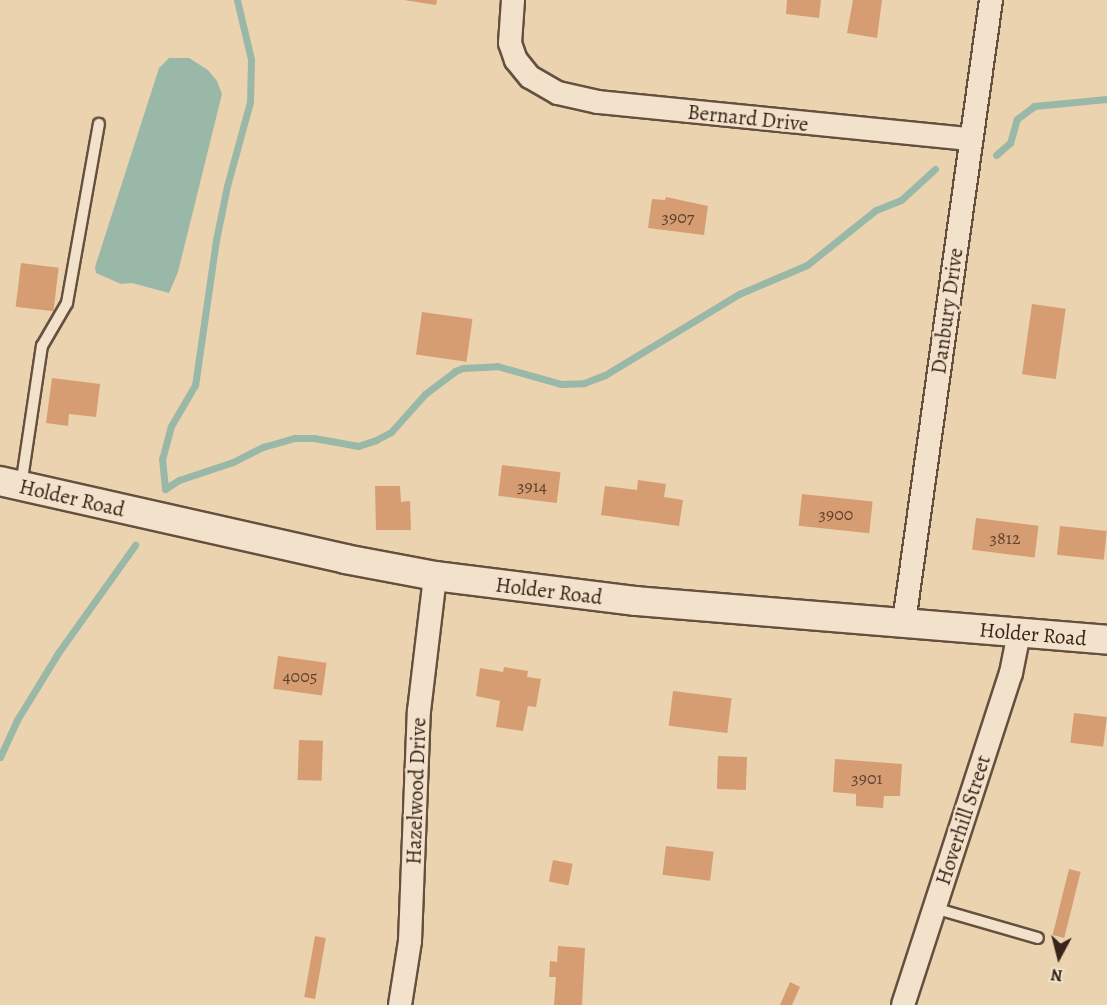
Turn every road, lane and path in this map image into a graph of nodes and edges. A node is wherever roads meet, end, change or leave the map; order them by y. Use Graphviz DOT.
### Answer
graph roads {
  1 [pos="513,0"];
  2 [pos="991,0"];
  3 [pos="99,124"];
  4 [pos="971,139"];
  5 [pos="10,484"];
  6 [pos="435,576"];
  7 [pos="904,622"];
  8 [pos="1019,633"];
  9 [pos="1107,640"];
  10 [pos="934,908"];
  11 [pos="1038,938"];
  12 [pos="400,1005"];
  13 [pos="903,1005"];
  1 -- 4 [label="street, Bernard Drive"];
  2 -- 4 [label="street, Danbury Drive"];
  3 -- 5 [label="lane"];
  4 -- 7 [label="street, Danbury Drive"];
  5 -- 6 [label="street, Holder Road"];
  6 -- 7 [label="street, Holder Road"];
  6 -- 12 [label="street, Hazelwood Drive"];
  7 -- 8 [label="street, Holder Road"];
  8 -- 9 [label="street, Holder Road"];
  8 -- 10 [label="street, Hoverhill Street"];
  10 -- 11 [label="lane"];
  10 -- 13 [label="street, Hoverhill Street"];
}
